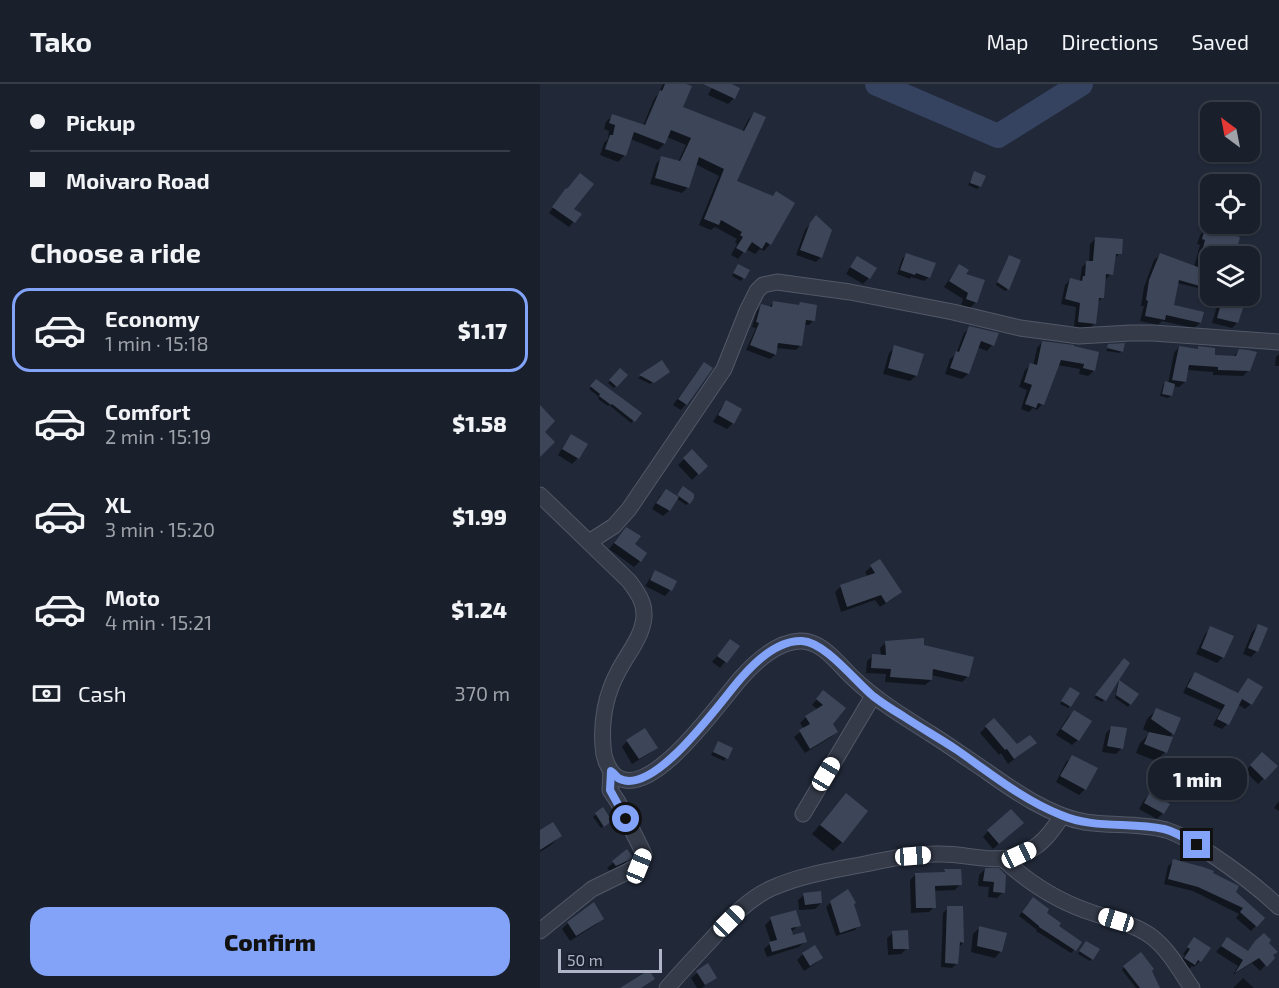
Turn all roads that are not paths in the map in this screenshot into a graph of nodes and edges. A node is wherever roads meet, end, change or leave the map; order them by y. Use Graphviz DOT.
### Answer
graph roads {
  1 [pos="1279,342"];
  2 [pos="540,495"];
  3 [pos="589,542"];
  4 [pos="873,696"];
  5 [pos="611,771"];
  6 [pos="803,814"];
  7 [pos="1062,816"];
  8 [pos="1003,859"];
  9 [pos="1279,907"];
  10 [pos="540,931"];
  11 [pos="667,988"];
  12 [pos="1192,988"];
  1 -- 3 [label="street"];
  2 -- 3 [label="street"];
  3 -- 5 [label="street"];
  4 -- 5 [label="street"];
  4 -- 6 [label="street"];
  4 -- 7 [label="street"];
  5 -- 10 [label="street"];
  7 -- 8 [label="street"];
  7 -- 9 [label="street"];
  8 -- 11 [label="street"];
  8 -- 12 [label="street"];
}
